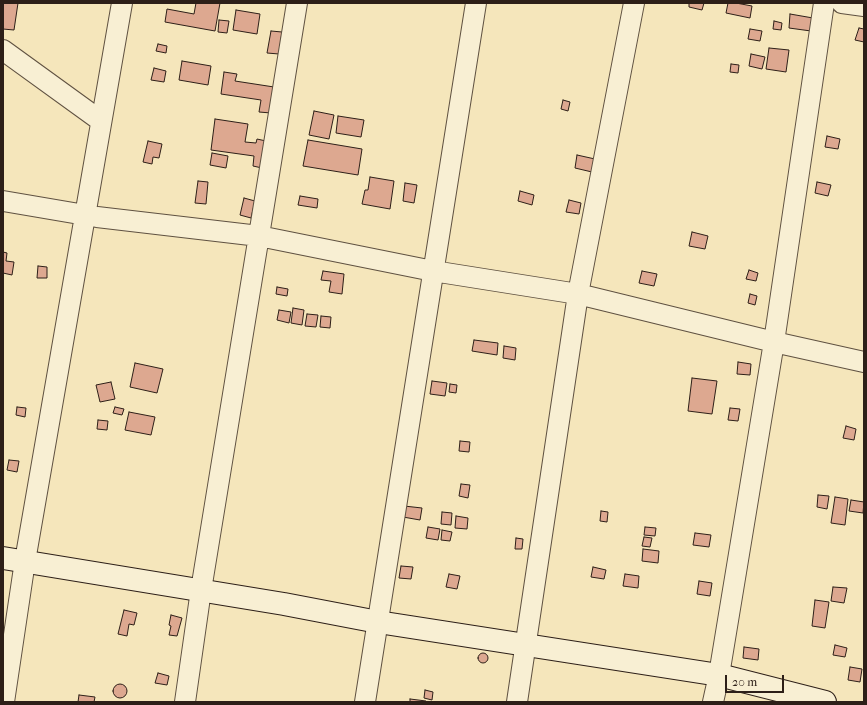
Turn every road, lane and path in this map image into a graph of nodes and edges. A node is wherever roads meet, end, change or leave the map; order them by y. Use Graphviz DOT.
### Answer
graph roads {
  1 [pos="122,3"];
  2 [pos="297,3"];
  3 [pos="476,3"];
  4 [pos="634,3"];
  5 [pos="824,3"];
  6 [pos="842,3"];
  7 [pos="864,6"];
  8 [pos="3,50"];
  9 [pos="101,121"];
  10 [pos="3,201"];
  11 [pos="85,215"];
  12 [pos="259,236"];
  13 [pos="433,271"];
  14 [pos="578,294"];
  15 [pos="774,342"];
  16 [pos="864,362"];
  17 [pos="3,558"];
  18 [pos="25,561"];
  19 [pos="201,590"];
  20 [pos="378,622"];
  21 [pos="525,645"];
  22 [pos="719,675"];
  23 [pos="4,702"];
  24 [pos="185,702"];
  25 [pos="364,702"];
  26 [pos="516,702"];
  27 [pos="713,702"];
  28 [pos="825,702"];
  1 -- 9 [label="street"];
  2 -- 12 [label="street"];
  3 -- 13 [label="street"];
  4 -- 14 [label="street"];
  5 -- 15 [label="street"];
  6 -- 7 [label="street"];
  8 -- 9 [label="street"];
  9 -- 11 [label="street"];
  10 -- 11 [label="street"];
  11 -- 12 [label="street"];
  11 -- 18 [label="street"];
  12 -- 13 [label="street"];
  12 -- 19 [label="street"];
  13 -- 14 [label="street"];
  13 -- 20 [label="street"];
  14 -- 15 [label="street"];
  14 -- 21 [label="street"];
  15 -- 16 [label="street"];
  15 -- 22 [label="street"];
  17 -- 18 [label="main road"];
  18 -- 19 [label="main road"];
  18 -- 23 [label="street"];
  19 -- 20 [label="main road"];
  19 -- 24 [label="street"];
  20 -- 21 [label="main road"];
  20 -- 25 [label="street"];
  21 -- 22 [label="main road"];
  21 -- 26 [label="street"];
  22 -- 27 [label="street"];
  22 -- 28 [label="main road"];
}
